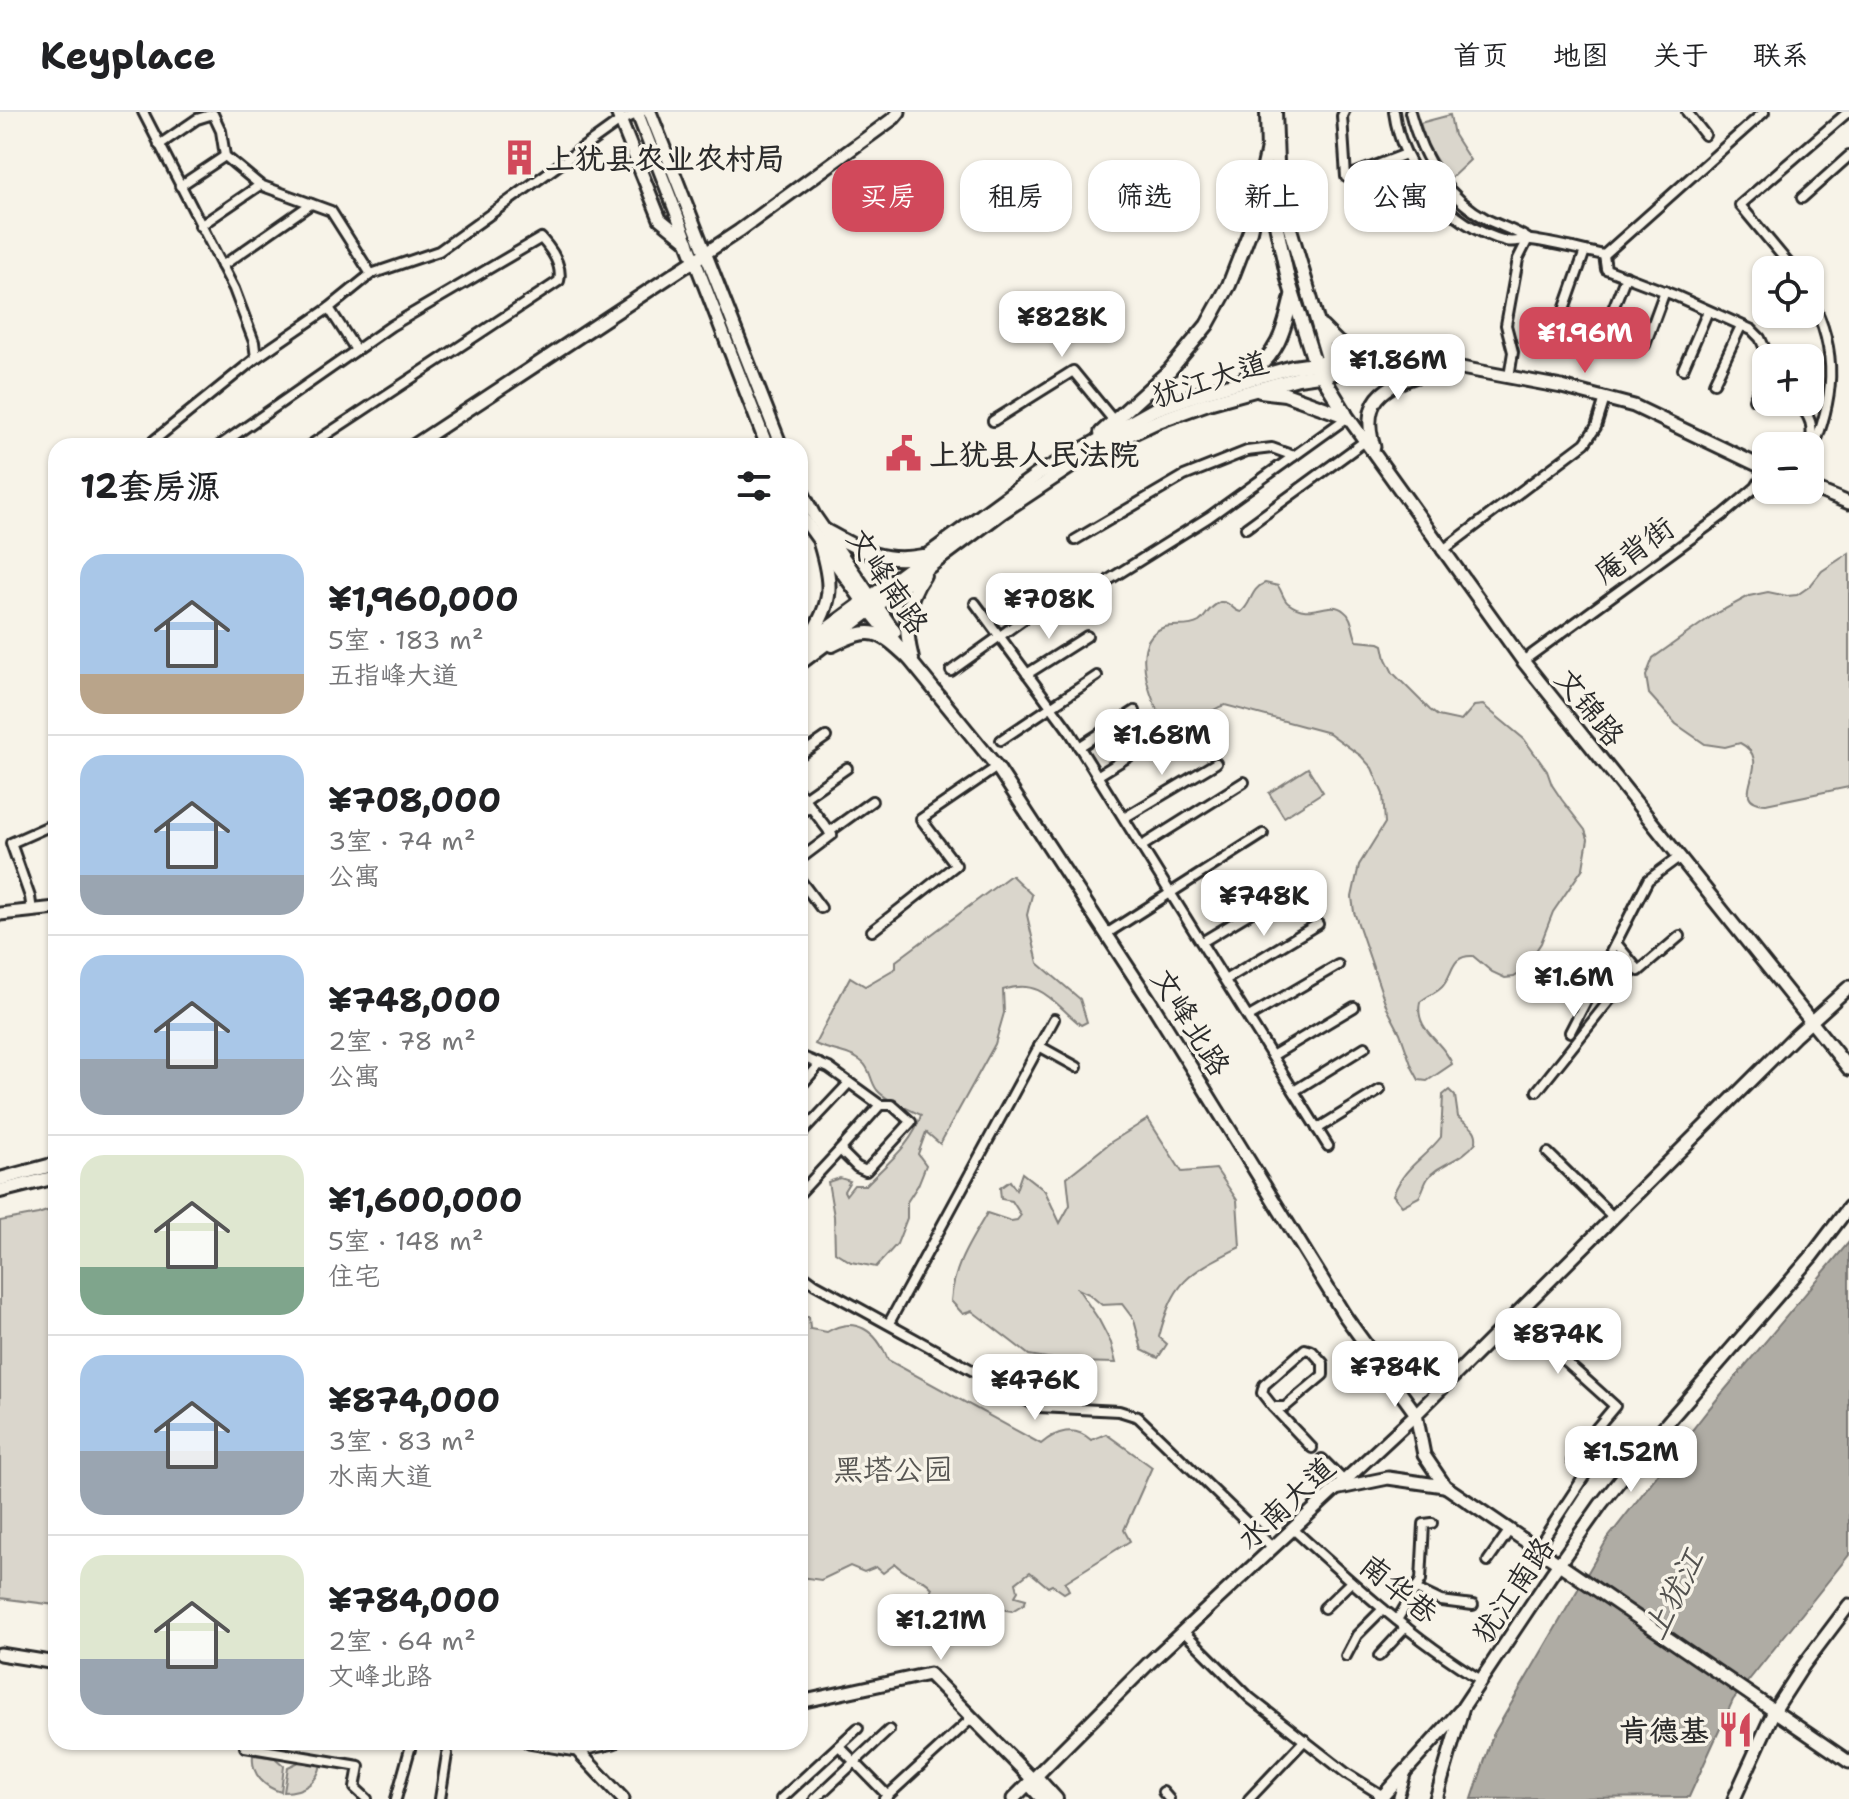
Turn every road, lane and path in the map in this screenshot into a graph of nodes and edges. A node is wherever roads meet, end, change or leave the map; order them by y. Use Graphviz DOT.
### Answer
graph roads {
  1 [pos="143,112"];
  2 [pos="641,112"];
  3 [pos="899,112"];
  4 [pos="1267,112"];
  5 [pos="1275,112"];
  6 [pos="1344,112"];
  7 [pos="1687,112"];
  8 [pos="1764,112"];
  9 [pos="1848,112"];
  10 [pos="213,113"];
  11 [pos="1410,115"];
  12 [pos="618,116"];
  13 [pos="1395,116"];
  14 [pos="1705,135"];
  15 [pos="159,145"];
  16 [pos="1268,148"];
  17 [pos="1422,152"];
  18 [pos="225,156"];
  19 [pos="1849,156"];
  20 [pos="1407,157"];
  21 [pos="260,185"];
  22 [pos="180,186"];
  23 [pos="1802,198"];
  24 [pos="311,204"];
  25 [pos="1493,222"];
  26 [pos="200,226"];
  27 [pos="1487,233"];
  28 [pos="1528,239"];
  29 [pos="690,243"];
  30 [pos="1585,251"];
  31 [pos="701,255"];
  32 [pos="1604,255"];
  33 [pos="1782,256"];
  34 [pos="222,266"];
  35 [pos="371,274"];
  36 [pos="1626,276"];
  37 [pos="1665,291"];
  38 [pos="1293,292"];
  39 [pos="329,308"];
  40 [pos="1708,311"];
  41 [pos="1317,321"];
  42 [pos="1741,326"];
  43 [pos="1824,328"];
  44 [pos="1557,330"];
  45 [pos="1603,334"];
  46 [pos="1763,344"];
  47 [pos="1645,345"];
  48 [pos="356,350"];
  49 [pos="256,358"];
  50 [pos="1382,366"];
  51 [pos="1449,367"];
  52 [pos="1324,369"];
  53 [pos="1683,369"];
  54 [pos="1509,377"];
  55 [pos="1239,382"];
  56 [pos="1714,383"];
  57 [pos="1253,390"];
  58 [pos="1605,398"];
  59 [pos="1347,415"];
  60 [pos="993,421"];
  61 [pos="1114,421"];
  62 [pos="1820,432"];
  63 [pos="159,438"];
  64 [pos="230,438"];
  65 [pos="321,438"];
  66 [pos="425,438"];
  67 [pos="764,438"];
  68 [pos="778,438"];
  69 [pos="1365,441"];
  70 [pos="1089,444"];
  71 [pos="1294,456"];
  72 [pos="1378,460"];
  73 [pos="1752,463"];
  74 [pos="1752,490"];
  75 [pos="1824,493"];
  76 [pos="1849,503"];
  77 [pos="808,505"];
  78 [pos="808,522"];
  79 [pos="1246,528"];
  80 [pos="823,537"];
  81 [pos="1075,540"];
  82 [pos="1442,551"];
  83 [pos="929,560"];
  84 [pos="1110,579"];
  85 [pos="871,603"];
  86 [pos="975,603"];
  87 [pos="1042,606"];
  88 [pos="999,636"];
  89 [pos="1087,636"];
  90 [pos="808,645"];
  91 [pos="808,650"];
  92 [pos="808,652"];
  93 [pos="912,660"];
  94 [pos="1523,661"];
  95 [pos="951,671"];
  96 [pos="1027,674"];
  97 [pos="1097,676"];
  98 [pos="1050,706"];
  99 [pos="1135,711"];
  100 [pos="826,737"];
  101 [pos="1157,739"];
  102 [pos="1001,740"];
  103 [pos="1079,747"];
  104 [pos="808,749"];
  105 [pos="1216,763"];
  106 [pos="997,767"];
  107 [pos="847,768"];
  108 [pos="1097,776"];
  109 [pos="1244,782"];
  110 [pos="808,797"];
  111 [pos="872,801"];
  112 [pos="808,803"];
  113 [pos="1124,818"];
  114 [pos="48,827"];
  115 [pos="829,832"];
  116 [pos="1263,834"];
  117 [pos="1142,846"];
  118 [pos="808,853"];
  119 [pos="1679,857"];
  120 [pos="1305,880"];
  121 [pos="808,891"];
  122 [pos="1171,891"];
  123 [pos="821,908"];
  124 [pos="48,909"];
  125 [pos="32,911"];
  126 [pos="0,914"];
  127 [pos="1318,924"];
  128 [pos="872,931"];
  129 [pos="1106,934"];
  130 [pos="1680,936"];
  131 [pos="1202,942"];
  132 [pos="1616,943"];
  133 [pos="1338,965"];
  134 [pos="1636,967"];
  135 [pos="1225,980"];
  136 [pos="1849,987"];
  137 [pos="1354,1007"];
  138 [pos="1249,1017"];
  139 [pos="1054,1019"];
  140 [pos="1811,1021"];
  141 [pos="1570,1032"];
  142 [pos="1039,1046"];
  143 [pos="1365,1047"];
  144 [pos="1272,1056"];
  145 [pos="808,1059"];
  146 [pos="820,1064"];
  147 [pos="1077,1067"];
  148 [pos="1849,1069"];
  149 [pos="808,1078"];
  150 [pos="849,1083"];
  151 [pos="1380,1090"];
  152 [pos="1294,1091"];
  153 [pos="1537,1091"];
  154 [pos="880,1105"];
  155 [pos="808,1127"];
  156 [pos="1317,1129"];
  157 [pos="1328,1146"];
  158 [pos="840,1150"];
  159 [pos="1548,1153"];
  160 [pos="48,1166"];
  161 [pos="0,1179"];
  162 [pos="48,1179"];
  163 [pos="808,1184"];
  164 [pos="0,1191"];
  165 [pos="1849,1207"];
  166 [pos="1612,1216"];
  167 [pos="808,1279"];
  168 [pos="1515,1316"];
  169 [pos="889,1323"];
  170 [pos="1273,1407"];
  171 [pos="1416,1414"];
  172 [pos="1589,1437"];
  173 [pos="1312,1448"];
  174 [pos="1322,1459"];
  175 [pos="1572,1461"];
  176 [pos="1339,1485"];
  177 [pos="1445,1486"];
  178 [pos="1432,1523"];
  179 [pos="1293,1529"];
  180 [pos="1509,1531"];
  181 [pos="1273,1548"];
  182 [pos="1536,1550"];
  183 [pos="1488,1561"];
  184 [pos="1559,1566"];
  185 [pos="1351,1582"];
  186 [pos="1416,1589"];
  187 [pos="1473,1605"];
  188 [pos="1849,1605"];
  189 [pos="1324,1608"];
  190 [pos="1383,1609"];
  191 [pos="1397,1620"];
  192 [pos="1406,1627"];
  193 [pos="1184,1632"];
  194 [pos="0,1654"];
  195 [pos="1346,1656"];
  196 [pos="1379,1656"];
  197 [pos="48,1662"];
  198 [pos="1481,1680"];
  199 [pos="808,1700"];
  200 [pos="1463,1707"];
  201 [pos="1774,1711"];
  202 [pos="972,1718"];
  203 [pos="858,1728"];
  204 [pos="889,1730"];
  205 [pos="1305,1740"];
  206 [pos="839,1746"];
  207 [pos="264,1750"];
  208 [pos="285,1750"];
  209 [pos="410,1750"];
  210 [pos="577,1750"];
  211 [pos="284,1753"];
  212 [pos="447,1754"];
  213 [pos="854,1762"];
  214 [pos="1849,1762"];
  215 [pos="1407,1772"];
  216 [pos="1033,1780"];
  217 [pos="886,1797"];
  218 [pos="1381,1797"];
  219 [pos="365,1798"];
  220 [pos="396,1799"];
  221 [pos="440,1799"];
  222 [pos="623,1799"];
  223 [pos="781,1799"];
  224 [pos="815,1799"];
  225 [pos="1013,1799"];
  226 [pos="1043,1799"];
  227 [pos="1056,1799"];
  228 [pos="1249,1799"];
  229 [pos="1398,1799"];
  230 [pos="1436,1799"];
  231 [pos="1734,1799"];
  1 -- 15 [label="street"];
  2 -- 12 [label="street"];
  2 -- 29 [label="street"];
  2 -- 31 [label="street"];
  3 -- 31 [label="street"];
  4 -- 16 [label="main road"];
  5 -- 41 [label="main road"];
  6 -- 20 [label="street"];
  7 -- 14 [label="street"];
  8 -- 32 [label="street"];
  9 -- 33 [label="street"];
  10 -- 15 [label="street"];
  10 -- 18 [label="street"];
  11 -- 13 [label="street"];
  11 -- 17 [label="street"];
  12 -- 29 [label="street"];
  12 -- 35 [label="street"];
  13 -- 20 [label="street"];
  15 -- 22 [label="street"];
  16 -- 38 [label="main road"];
  16 -- 61 [label="main road"];
  17 -- 20 [label="street"];
  17 -- 25 [label="street"];
  18 -- 21 [label="street"];
  18 -- 22 [label="street"];
  19 -- 23 [label="street"];
  20 -- 27 [label="street"];
  21 -- 24 [label="street"];
  21 -- 26 [label="street"];
  22 -- 26 [label="street"];
  24 -- 34 [label="street"];
  24 -- 35 [label="street"];
  25 -- 27 [label="street"];
  25 -- 28 [label="street"];
  26 -- 34 [label="street"];
  27 -- 28 [label="street"];
  28 -- 30 [label="street"];
  28 -- 54 [label="street"];
  29 -- 31 [label="street"];
  30 -- 32 [label="street"];
  30 -- 44 [label="street"];
  31 -- 66 [label="street"];
  31 -- 67 [label="street"];
  31 -- 68 [label="street"];
  32 -- 36 [label="street"];
  34 -- 49 [label="street"];
  35 -- 39 [label="street"];
  36 -- 37 [label="street"];
  36 -- 45 [label="street"];
  37 -- 40 [label="street"];
  37 -- 47 [label="street"];
  38 -- 52 [label="main road"];
  38 -- 55 [label="main road"];
  39 -- 48 [label="street"];
  39 -- 49 [label="street"];
  40 -- 42 [label="street"];
  40 -- 53 [label="street"];
  41 -- 50 [label="main road"];
  41 -- 52 [label="main road"];
  42 -- 46 [label="street"];
  42 -- 56 [label="street"];
  43 -- 62 [label="street"];
  48 -- 64 [label="street"];
  48 -- 65 [label="street"];
  49 -- 63 [label="street"];
  50 -- 51 [label="street"];
  50 -- 52 [label="main road, 犹江大道"];
  51 -- 54 [label="street"];
  51 -- 72 [label="street"];
  52 -- 55 [label="main road, 犹江大道"];
  52 -- 57 [label="main road, 犹江大道"];
  52 -- 59 [label="main road"];
  54 -- 58 [label="street"];
  55 -- 70 [label="main road, 犹江大道"];
  57 -- 59 [label="main road"];
  57 -- 83 [label="main road, 犹江大道"];
  58 -- 73 [label="street"];
  58 -- 82 [label="street"];
  59 -- 69 [label="street, 文锦路"];
  59 -- 71 [label="street"];
  60 -- 61 [label="street"];
  61 -- 70 [label="main road"];
  69 -- 72 [label="street, 文锦路"];
  69 -- 79 [label="street"];
  70 -- 83 [label="main road, 犹江大道"];
  71 -- 81 [label="street"];
  71 -- 84 [label="street"];
  72 -- 82 [label="street, 文锦路"];
  74 -- 94 [label="street, 庵背街"];
  75 -- 76 [label="street"];
  77 -- 80 [label="street, 文峰南路"];
  78 -- 80 [label="street, 文峰南路"];
  80 -- 83 [label="main road"];
  80 -- 85 [label="street, 文峰南路"];
  80 -- 90 [label="main road"];
  82 -- 94 [label="street, 文锦路"];
  83 -- 85 [label="main road, 犹江大道"];
  83 -- 93 [label="main road"];
  85 -- 91 [label="main road, 犹江大道"];
  85 -- 93 [label="street, 文峰南路"];
  86 -- 88 [label="street"];
  87 -- 88 [label="street"];
  88 -- 95 [label="street"];
  88 -- 96 [label="street"];
  89 -- 96 [label="street"];
  92 -- 93 [label="main road"];
  93 -- 106 [label="street, 文峰北路"];
  94 -- 119 [label="street, 文锦路"];
  96 -- 98 [label="street"];
  97 -- 98 [label="street"];
  98 -- 102 [label="street"];
  98 -- 103 [label="street"];
  99 -- 103 [label="street"];
  100 -- 104 [label="street"];
  101 -- 108 [label="street"];
  103 -- 108 [label="street"];
  105 -- 113 [label="street"];
  106 -- 128 [label="street"];
  106 -- 129 [label="street, 文峰北路"];
  107 -- 110 [label="street"];
  108 -- 113 [label="street"];
  109 -- 117 [label="street"];
  111 -- 115 [label="street"];
  112 -- 115 [label="street"];
  113 -- 117 [label="street"];
  114 -- 125 [label="street"];
  115 -- 118 [label="street"];
  116 -- 122 [label="street"];
  117 -- 122 [label="street"];
  119 -- 132 [label="street"];
  119 -- 140 [label="street, 文锦路"];
  120 -- 131 [label="street"];
  121 -- 123 [label="street"];
  122 -- 129 [label="street"];
  122 -- 131 [label="street"];
  124 -- 125 [label="street"];
  125 -- 126 [label="street"];
  127 -- 135 [label="street"];
  129 -- 171 [label="street, 文峰北路"];
  130 -- 134 [label="street"];
  131 -- 135 [label="street"];
  132 -- 134 [label="street"];
  132 -- 141 [label="street"];
  133 -- 138 [label="street"];
  134 -- 153 [label="street"];
  135 -- 138 [label="street"];
  136 -- 140 [label="street, 水南大道"];
  137 -- 144 [label="street"];
  138 -- 144 [label="street"];
  139 -- 142 [label="street"];
  140 -- 148 [label="street, 文锦路"];
  140 -- 166 [label="street, 水南大道"];
  142 -- 147 [label="street"];
  142 -- 169 [label="street"];
  143 -- 152 [label="street"];
  144 -- 152 [label="street"];
  145 -- 146 [label="street"];
  146 -- 149 [label="street"];
  146 -- 150 [label="street"];
  150 -- 154 [label="street"];
  150 -- 155 [label="street"];
  151 -- 156 [label="street"];
  152 -- 156 [label="street"];
  154 -- 158 [label="street"];
  154 -- 158 [label="street"];
  156 -- 157 [label="street"];
  158 -- 163 [label="street"];
  159 -- 166 [label="street"];
  160 -- 161 [label="main road"];
  162 -- 164 [label="main road"];
  165 -- 184 [label="street, 犹江南路"];
  166 -- 168 [label="street, 水南大道"];
  167 -- 169 [label="street"];
  168 -- 171 [label="street, 水南大道"];
  168 -- 172 [label="street"];
  169 -- 181 [label="street"];
  170 -- 170 [label="street"];
  170 -- 173 [label="street"];
  171 -- 176 [label="street, 水南大道"];
  171 -- 177 [label="street"];
  174 -- 176 [label="street"];
  175 -- 182 [label="street"];
  176 -- 177 [label="street"];
  176 -- 179 [label="street, 水南大道"];
  177 -- 180 [label="street"];
  178 -- 186 [label="street"];
  179 -- 181 [label="street, 水南大道"];
  179 -- 185 [label="street, 南华巷"];
  180 -- 182 [label="street"];
  180 -- 183 [label="street"];
  181 -- 193 [label="street, 水南大道"];
  182 -- 184 [label="street"];
  184 -- 198 [label="street, 犹江南路"];
  184 -- 201 [label="street"];
  185 -- 189 [label="street"];
  185 -- 190 [label="street, 南华巷"];
  186 -- 187 [label="street"];
  186 -- 191 [label="street"];
  188 -- 201 [label="street"];
  190 -- 191 [label="street, 南华巷"];
  190 -- 195 [label="street"];
  191 -- 192 [label="street, 南华巷"];
  192 -- 196 [label="street"];
  192 -- 198 [label="street, 南华巷"];
  193 -- 205 [label="street"];
  193 -- 216 [label="street, 水南大道"];
  194 -- 197 [label="street"];
  198 -- 200 [label="street, 犹江南路"];
  199 -- 202 [label="street"];
  200 -- 215 [label="street"];
  200 -- 230 [label="street, 犹江南路"];
  201 -- 214 [label="street"];
  201 -- 231 [label="street"];
  202 -- 216 [label="street"];
  202 -- 217 [label="street"];
  203 -- 206 [label="street"];
  204 -- 213 [label="street"];
  205 -- 218 [label="street"];
  205 -- 228 [label="street"];
  206 -- 213 [label="street"];
  206 -- 223 [label="street"];
  207 -- 211 [label="street"];
  208 -- 211 [label="street"];
  209 -- 220 [label="street"];
  210 -- 222 [label="street"];
  211 -- 219 [label="street"];
  212 -- 221 [label="street"];
  213 -- 217 [label="street"];
  213 -- 224 [label="street"];
  215 -- 218 [label="street"];
  215 -- 229 [label="street"];
  216 -- 225 [label="street, 水南大道"];
  216 -- 226 [label="main road"];
  216 -- 227 [label="main road"];
}
